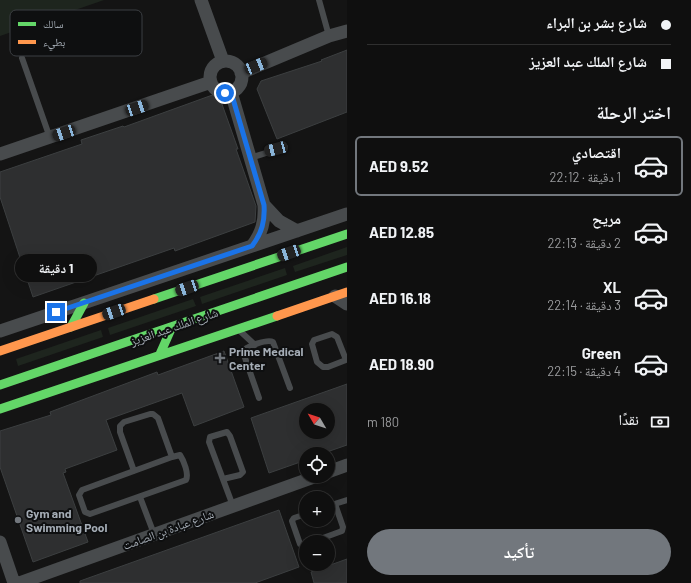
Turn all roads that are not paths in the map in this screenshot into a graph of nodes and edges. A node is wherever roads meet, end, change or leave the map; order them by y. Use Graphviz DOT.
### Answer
graph roads {
  1 [pos="201,0"];
  2 [pos="319,0"];
  3 [pos="347,31"];
  4 [pos="329,36"];
  5 [pos="22,58"];
  6 [pos="223,61"];
  7 [pos="241,73"];
  8 [pos="211,82"];
  9 [pos="231,92"];
  10 [pos="50,138"];
  11 [pos="285,147"];
  12 [pos="0,154"];
  13 [pos="250,158"];
  14 [pos="264,205"];
  15 [pos="347,214"];
  16 [pos="298,231"];
  17 [pos="347,234"];
  18 [pos="252,246"];
  19 [pos="347,267"];
  20 [pos="341,294"];
  21 [pos="84,303"];
  22 [pos="347,304"];
  23 [pos="71,327"];
  24 [pos="172,327"];
  25 [pos="238,329"];
  26 [pos="0,331"];
  27 [pos="256,345"];
  28 [pos="0,351"];
  29 [pos="160,354"];
  30 [pos="347,360"];
  31 [pos="0,385"];
  32 [pos="290,388"];
  33 [pos="259,398"];
  34 [pos="0,409"];
  35 [pos="172,457"];
  36 [pos="347,466"];
  37 [pos="335,470"];
  38 [pos="134,471"];
  39 [pos="223,479"];
  40 [pos="299,482"];
  41 [pos="140,497"];
  42 [pos="347,500"];
  43 [pos="335,504"];
  44 [pos="233,506"];
  45 [pos="299,516"];
  46 [pos="154,534"];
  47 [pos="330,535"];
  48 [pos="299,541"];
  49 [pos="0,542"];
  50 [pos="3,561"];
  51 [pos="14,583"];
  52 [pos="18,583"];
  1 -- 6 [label="street"];
  2 -- 4 [label="lane"];
  3 -- 4 [label="street"];
  4 -- 7 [label="street"];
  5 -- 10 [label="lane"];
  6 -- 7 [label="street"];
  6 -- 8 [label="street"];
  7 -- 9 [label="street"];
  8 -- 9 [label="street"];
  8 -- 10 [label="street"];
  9 -- 13 [label="street"];
  10 -- 12 [label="street"];
  11 -- 13 [label="lane"];
  13 -- 14 [label="street"];
  14 -- 16 [label="street"];
  14 -- 18 [label="street"];
  15 -- 16 [label="street"];
  16 -- 18 [label="street"];
  17 -- 23 [label="main road"];
  18 -- 21 [label="street"];
  19 -- 24 [label="main road, شارع الملك عبد العزيز"];
  20 -- 22 [label="street"];
  20 -- 25 [label="main road, شارع الملك عبد العزيز"];
  21 -- 23 [label="main road"];
  21 -- 26 [label="street"];
  23 -- 28 [label="main road"];
  24 -- 29 [label="main road"];
  24 -- 31 [label="main road, شارع الملك عبد العزيز"];
  25 -- 27 [label="lane"];
  25 -- 29 [label="main road, شارع الملك عبد العزيز"];
  27 -- 32 [label="lane"];
  27 -- 33 [label="lane"];
  29 -- 34 [label="main road, شارع الملك عبد العزيز"];
  30 -- 30 [label="lane"];
  35 -- 38 [label="lane"];
  35 -- 38 [label="lane"];
  35 -- 41 [label="lane"];
  36 -- 37 [label="street"];
  38 -- 41 [label="lane"];
  39 -- 39 [label="lane"];
  39 -- 44 [label="lane"];
  40 -- 44 [label="street, شارع عبادة بن الصامت"];
  41 -- 46 [label="lane"];
  42 -- 43 [label="lane"];
  43 -- 47 [label="lane"];
  44 -- 46 [label="street, شارع عبادة بن الصامت"];
  45 -- 48 [label="lane"];
  46 -- 52 [label="street, شارع عبادة بن الصامت"];
  49 -- 50 [label="street"];
  50 -- 51 [label="street"];
}
